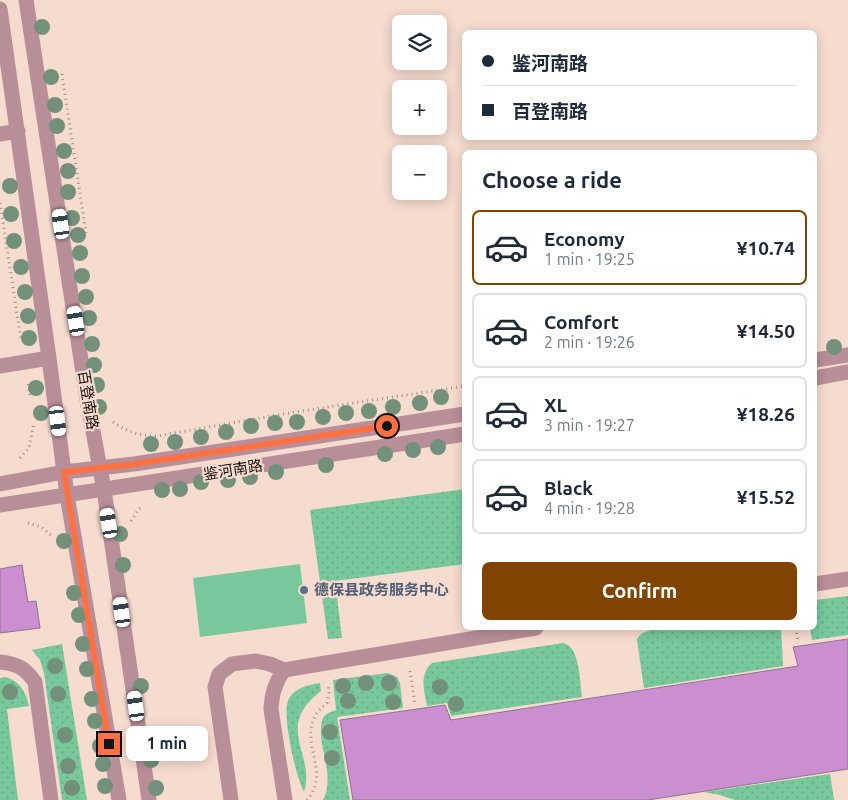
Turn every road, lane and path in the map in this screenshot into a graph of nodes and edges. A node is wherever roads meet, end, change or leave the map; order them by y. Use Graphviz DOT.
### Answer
graph roads {
  1 [pos="26,0"];
  2 [pos="0,9"];
  3 [pos="61,69"];
  4 [pos="18,131"];
  5 [pos="0,134"];
  6 [pos="86,234"];
  7 [pos="848,355"];
  8 [pos="49,358"];
  9 [pos="817,360"];
  10 [pos="0,366"];
  11 [pos="848,372"];
  12 [pos="817,378"];
  13 [pos="462,386"];
  14 [pos="462,414"];
  15 [pos="112,420"];
  16 [pos="462,434"];
  17 [pos="99,468"];
  18 [pos="64,472"];
  19 [pos="0,484"];
  20 [pos="104,490"];
  21 [pos="67,496"];
  22 [pos="146,504"];
  23 [pos="0,505"];
  24 [pos="128,528"];
  25 [pos="848,579"];
  26 [pos="817,584"];
  27 [pos="524,630"];
  28 [pos="796,630"];
  29 [pos="798,643"];
  30 [pos="407,649"];
  31 [pos="0,662"];
  32 [pos="323,664"];
  33 [pos="284,670"];
  34 [pos="415,705"];
  35 [pos="51,800"];
  36 [pos="119,800"];
  37 [pos="149,800"];
  38 [pos="231,800"];
  39 [pos="285,800"];
  40 [pos="307,800"];
  1 -- 17 [label="street, 百登南路"];
  2 -- 4 [label="street"];
  3 -- 6 [label="path"];
  4 -- 5 [label="street"];
  4 -- 8 [label="street"];
  7 -- 9 [label="street"];
  8 -- 10 [label="street"];
  8 -- 18 [label="street"];
  11 -- 12 [label="street"];
  13 -- 15 [label="path"];
  14 -- 17 [label="street, 鉴河南路"];
  16 -- 20 [label="street, 鉴河南路"];
  17 -- 18 [label="street, 鉴河南路"];
  17 -- 20 [label="street, 百登南路"];
  18 -- 19 [label="street, 鉴河南路"];
  18 -- 21 [label="street"];
  20 -- 21 [label="street, 鉴河南路"];
  20 -- 37 [label="street, 百登南路"];
  21 -- 23 [label="street, 鉴河南路"];
  21 -- 36 [label="street"];
  22 -- 24 [label="path"];
  25 -- 26 [label="street"];
  27 -- 30 [label="street"];
  28 -- 29 [label="path"];
  30 -- 32 [label="street"];
  30 -- 34 [label="path"];
  31 -- 35 [label="street"];
  32 -- 33 [label="street"];
  32 -- 40 [label="path"];
  33 -- 38 [label="street"];
  33 -- 39 [label="street"];
}
